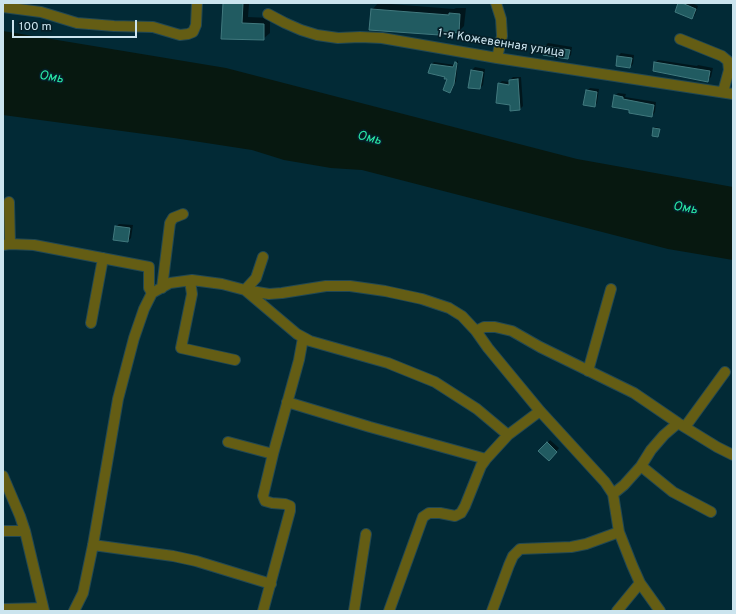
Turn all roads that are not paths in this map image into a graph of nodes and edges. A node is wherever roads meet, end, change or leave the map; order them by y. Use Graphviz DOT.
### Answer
graph roads {
  1 [pos="197,3"];
  2 [pos="496,3"];
  3 [pos="3,7"];
  4 [pos="268,14"];
  5 [pos="680,39"];
  6 [pos="497,58"];
  7 [pos="728,93"];
  8 [pos="9,202"];
  9 [pos="183,214"];
  10 [pos="6,244"];
  11 [pos="263,257"];
  12 [pos="103,258"];
  13 [pos="190,281"];
  14 [pos="162,288"];
  15 [pos="611,289"];
  16 [pos="246,290"];
  17 [pos="152,294"];
  18 [pos="91,323"];
  19 [pos="476,331"];
  20 [pos="303,338"];
  21 [pos="235,360"];
  22 [pos="588,371"];
  23 [pos="724,372"];
  24 [pos="287,402"];
  25 [pos="540,412"];
  26 [pos="681,425"];
  27 [pos="508,435"];
  28 [pos="228,442"];
  29 [pos="273,454"];
  30 [pos="733,455"];
  31 [pos="486,459"];
  32 [pos="641,466"];
  33 [pos="3,476"];
  34 [pos="613,494"];
  35 [pos="710,512"];
  36 [pos="26,530"];
  37 [pos="3,531"];
  38 [pos="619,532"];
  39 [pos="366,534"];
  40 [pos="93,545"];
  41 [pos="640,583"];
  42 [pos="270,584"];
  43 [pos="3,609"];
  44 [pos="43,609"];
  45 [pos="74,611"];
  46 [pos="263,611"];
  47 [pos="354,611"];
  48 [pos="389,611"];
  49 [pos="492,611"];
  50 [pos="618,611"];
  51 [pos="660,611"];
  1 -- 3 [label="street"];
  2 -- 6 [label="street"];
  4 -- 6 [label="street, 1-я Кожевенная улица"];
  5 -- 7 [label="street"];
  6 -- 7 [label="street, 1-я Кожевенная улица"];
  8 -- 10 [label="street"];
  9 -- 14 [label="street"];
  10 -- 12 [label="street"];
  11 -- 16 [label="street"];
  12 -- 17 [label="street"];
  12 -- 18 [label="street"];
  13 -- 14 [label="street"];
  13 -- 16 [label="street"];
  13 -- 21 [label="street"];
  14 -- 17 [label="street"];
  15 -- 22 [label="street"];
  16 -- 19 [label="street"];
  16 -- 20 [label="street"];
  17 -- 40 [label="street"];
  19 -- 22 [label="street"];
  19 -- 25 [label="street"];
  20 -- 24 [label="street"];
  20 -- 27 [label="street"];
  22 -- 26 [label="street"];
  23 -- 26 [label="street"];
  24 -- 29 [label="street"];
  24 -- 31 [label="street"];
  25 -- 27 [label="street"];
  25 -- 34 [label="street"];
  26 -- 30 [label="street"];
  26 -- 32 [label="street"];
  27 -- 31 [label="street"];
  28 -- 29 [label="street"];
  29 -- 42 [label="street"];
  31 -- 48 [label="street"];
  32 -- 34 [label="street"];
  32 -- 35 [label="street"];
  33 -- 36 [label="street"];
  34 -- 38 [label="street"];
  36 -- 37 [label="street"];
  36 -- 44 [label="street"];
  38 -- 41 [label="street"];
  38 -- 49 [label="street"];
  39 -- 47 [label="street"];
  40 -- 42 [label="street"];
  40 -- 45 [label="street"];
  41 -- 50 [label="street"];
  41 -- 51 [label="street"];
  42 -- 46 [label="street"];
  43 -- 44 [label="street"];
}
